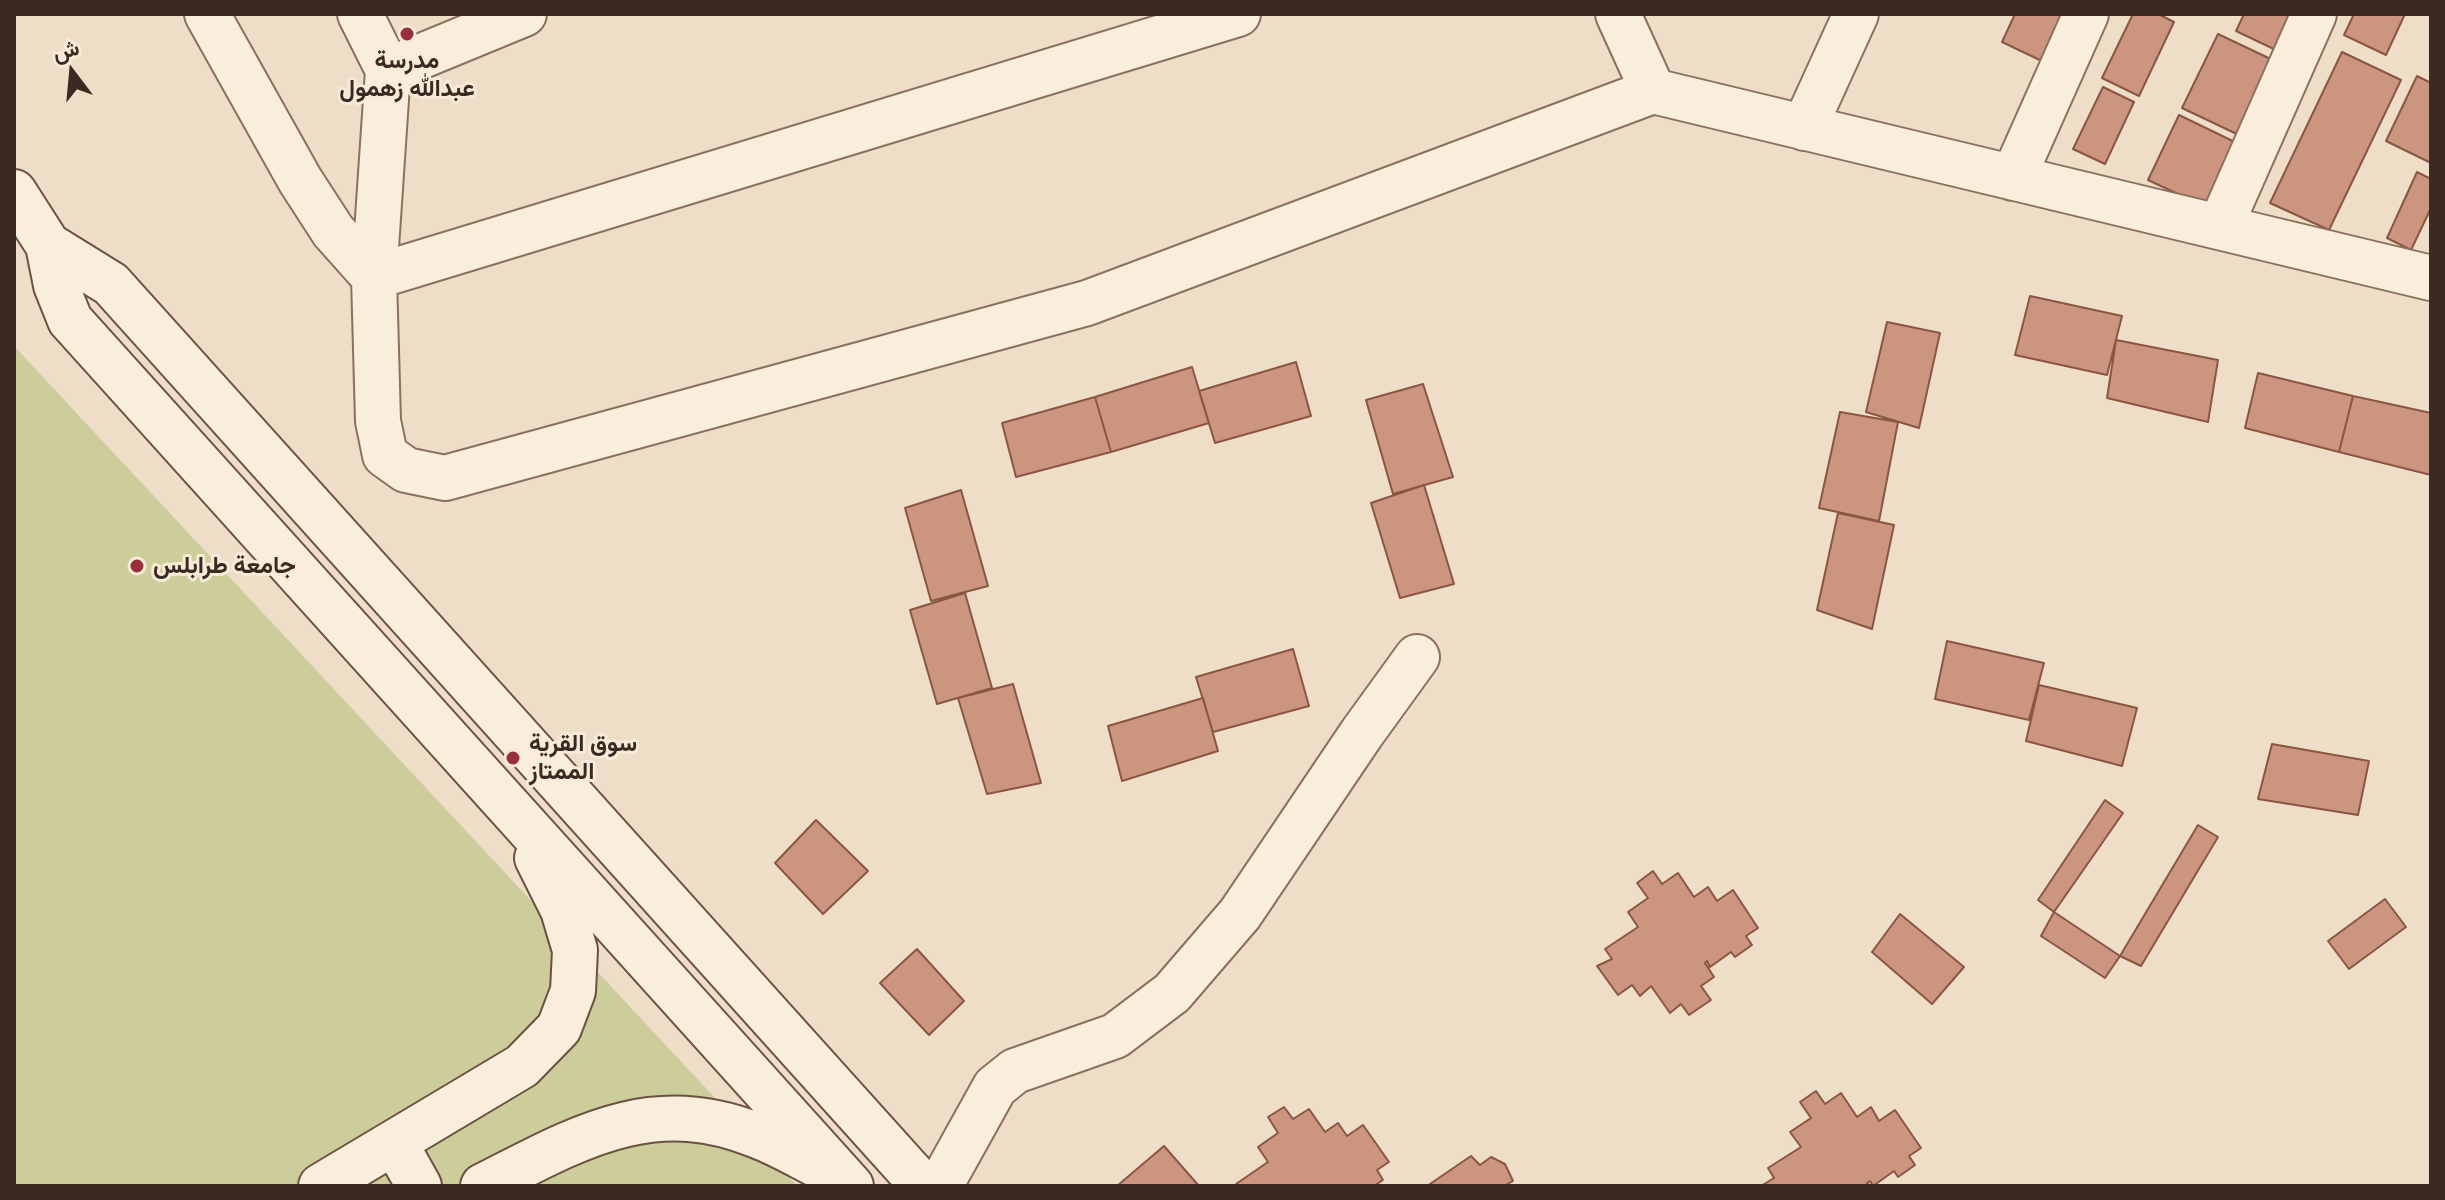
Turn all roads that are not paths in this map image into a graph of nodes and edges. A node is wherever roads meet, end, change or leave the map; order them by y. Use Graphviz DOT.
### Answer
graph roads {
  1 [pos="207,14"];
  2 [pos="360,14"];
  3 [pos="524,14"];
  4 [pos="1238,14"];
  5 [pos="1618,14"];
  6 [pos="1856,14"];
  7 [pos="2086,14"];
  8 [pos="2314,14"];
  9 [pos="388,70"];
  10 [pos="1653,91"];
  11 [pos="1804,128"];
  12 [pos="2013,178"];
  13 [pos="14,192"];
  14 [pos="2220,227"];
  15 [pos="48,245"];
  16 [pos="2428,270"];
  17 [pos="374,277"];
  18 [pos="1417,657"];
  19 [pos="508,803"];
  20 [pos="395,1143"];
  21 [pos="848,1183"];
  22 [pos="321,1186"];
  23 [pos="419,1186"];
  24 [pos="483,1186"];
  25 [pos="923,1186"];
  26 [pos="940,1186"];
  1 -- 17 [label="street"];
  2 -- 9 [label="street"];
  3 -- 9 [label="street"];
  4 -- 17 [label="street"];
  5 -- 10 [label="street"];
  6 -- 11 [label="street"];
  7 -- 12 [label="street"];
  8 -- 14 [label="street"];
  9 -- 17 [label="street"];
  10 -- 11 [label="street"];
  10 -- 17 [label="street"];
  11 -- 12 [label="street"];
  12 -- 14 [label="street"];
  13 -- 15 [label="street"];
  14 -- 16 [label="street"];
  15 -- 19 [label="street"];
  15 -- 25 [label="street"];
  18 -- 26 [label="street"];
  19 -- 20 [label="street"];
  19 -- 21 [label="street"];
  20 -- 22 [label="street"];
  20 -- 23 [label="street"];
  21 -- 24 [label="street"];
}
